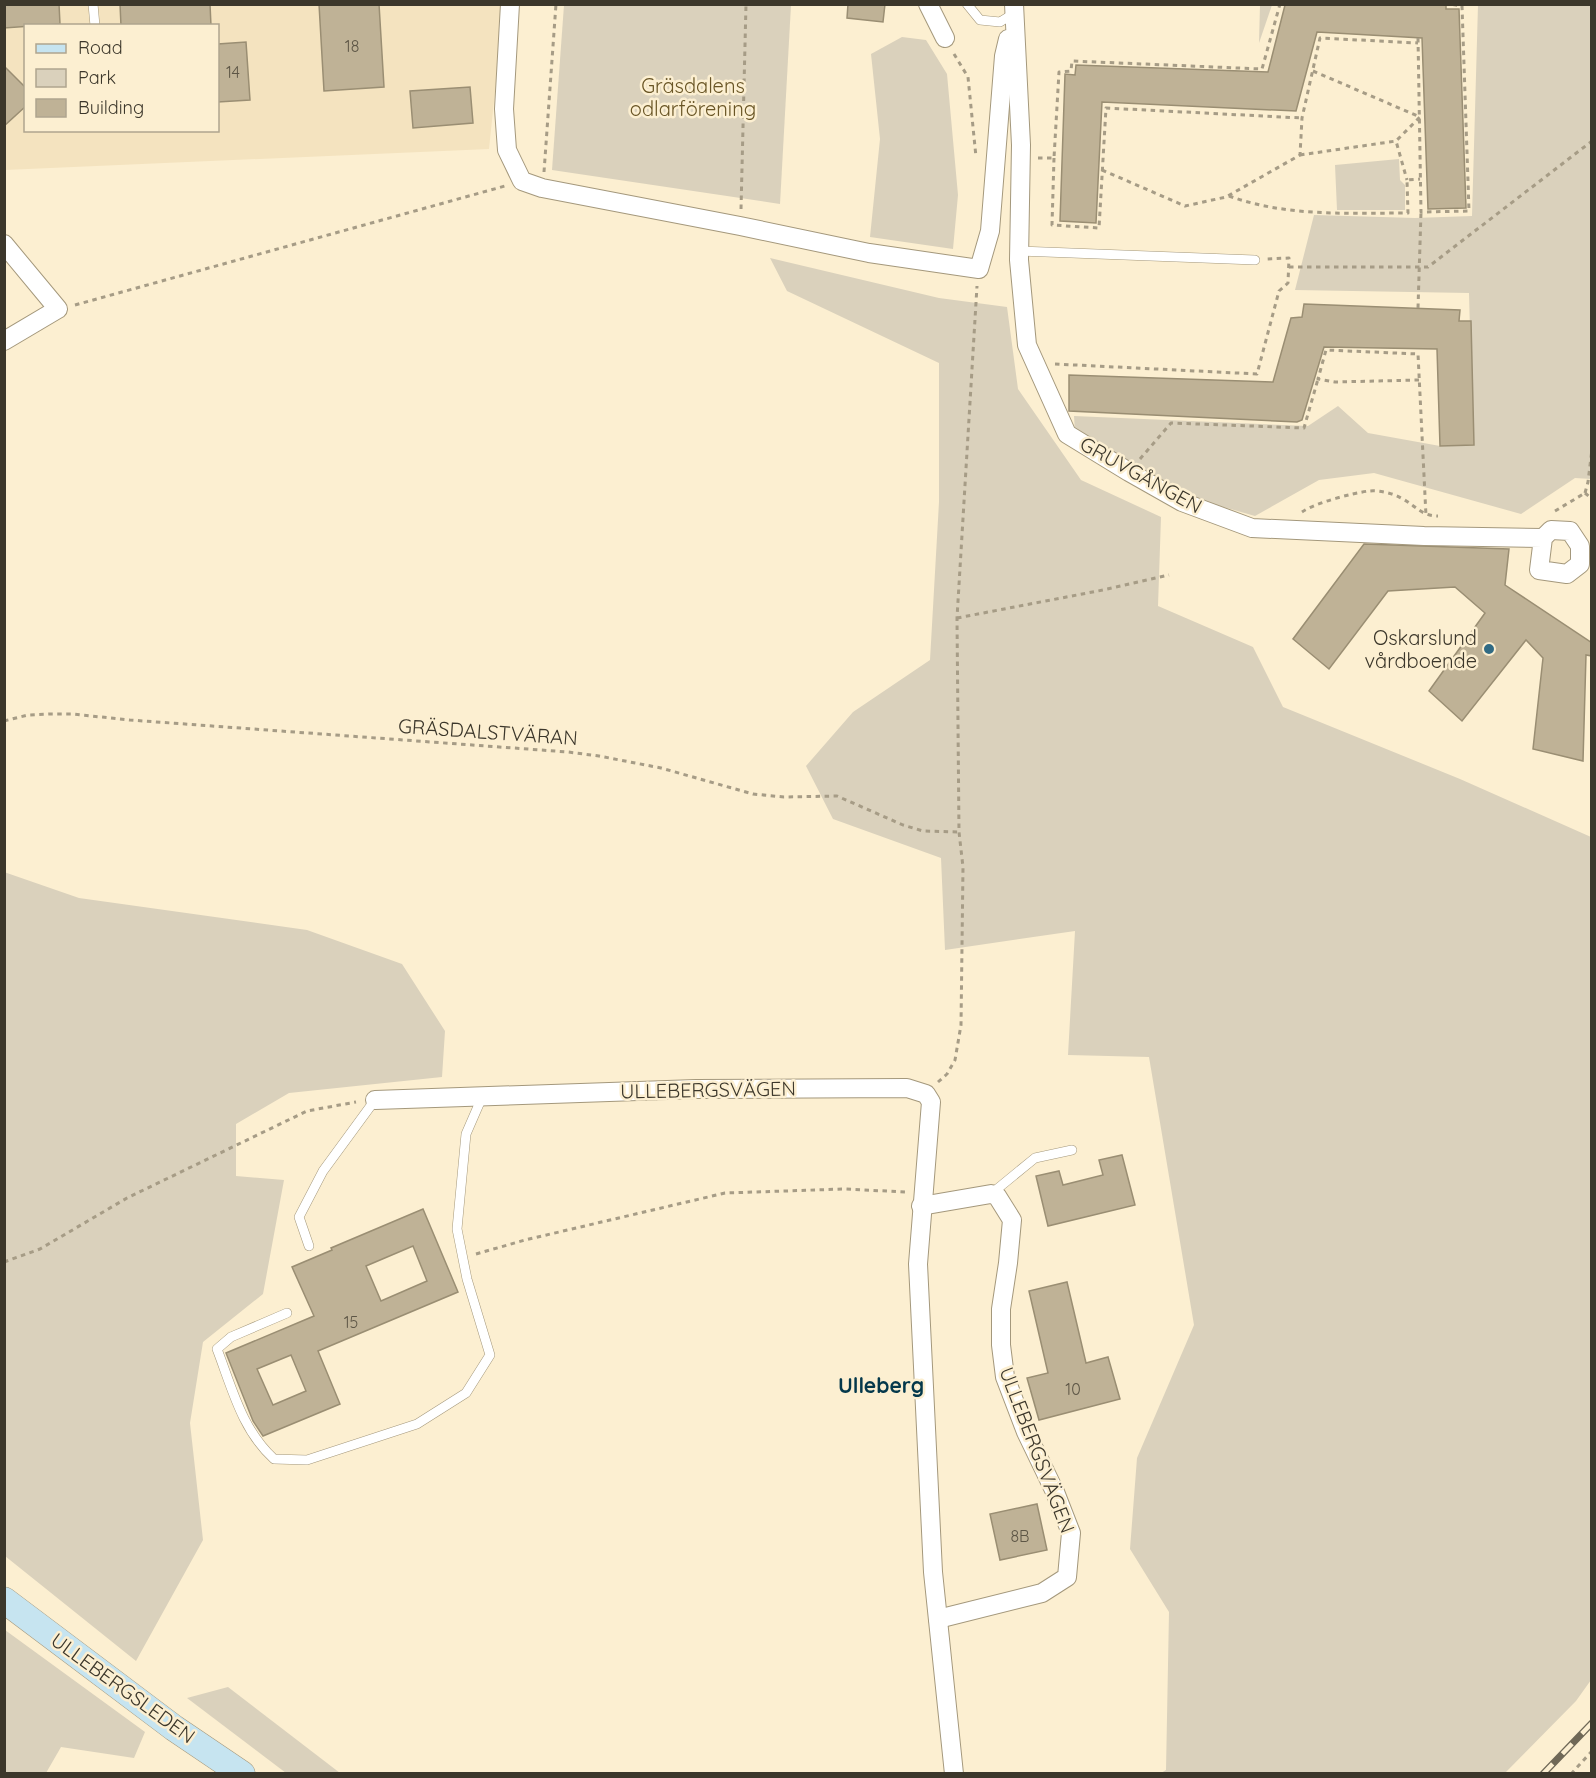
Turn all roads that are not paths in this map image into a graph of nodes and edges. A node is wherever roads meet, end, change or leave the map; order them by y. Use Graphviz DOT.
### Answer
graph roads {
  1 [pos="93,4"];
  2 [pos="510,4"];
  3 [pos="928,4"];
  4 [pos="967,4"];
  5 [pos="1014,9"];
  6 [pos="95,24"];
  7 [pos="945,38"];
  8 [pos="4,244"];
  9 [pos="1019,251"];
  10 [pos="1255,260"];
  11 [pos="4,341"];
  12 [pos="1543,538"];
  13 [pos="483,1095"];
  14 [pos="375,1100"];
  15 [pos="1072,1150"];
  16 [pos="991,1194"];
  17 [pos="922,1200"];
  18 [pos="309,1246"];
  19 [pos="286,1313"];
  20 [pos="4,1600"];
  21 [pos="938,1619"];
  22 [pos="242,1773"];
  23 [pos="954,1773"];
  1 -- 6 [label="lane"];
  2 -- 5 [label="street"];
  3 -- 7 [label="street"];
  4 -- 5 [label="lane"];
  5 -- 9 [label="street, GRUVGÅNGEN"];
  8 -- 11 [label="street"];
  9 -- 10 [label="lane"];
  9 -- 12 [label="street, GRUVGÅNGEN"];
  13 -- 14 [label="street, ULLEBERGSVÄGEN"];
  13 -- 17 [label="street, ULLEBERGSVÄGEN"];
  13 -- 19 [label="lane"];
  14 -- 18 [label="lane"];
  15 -- 16 [label="lane"];
  16 -- 17 [label="street"];
  16 -- 21 [label="street, ULLEBERGSVÄGEN"];
  17 -- 21 [label="street"];
  20 -- 22 [label="main road, ULLEBERGSLEDEN"];
  21 -- 23 [label="street"];
}
